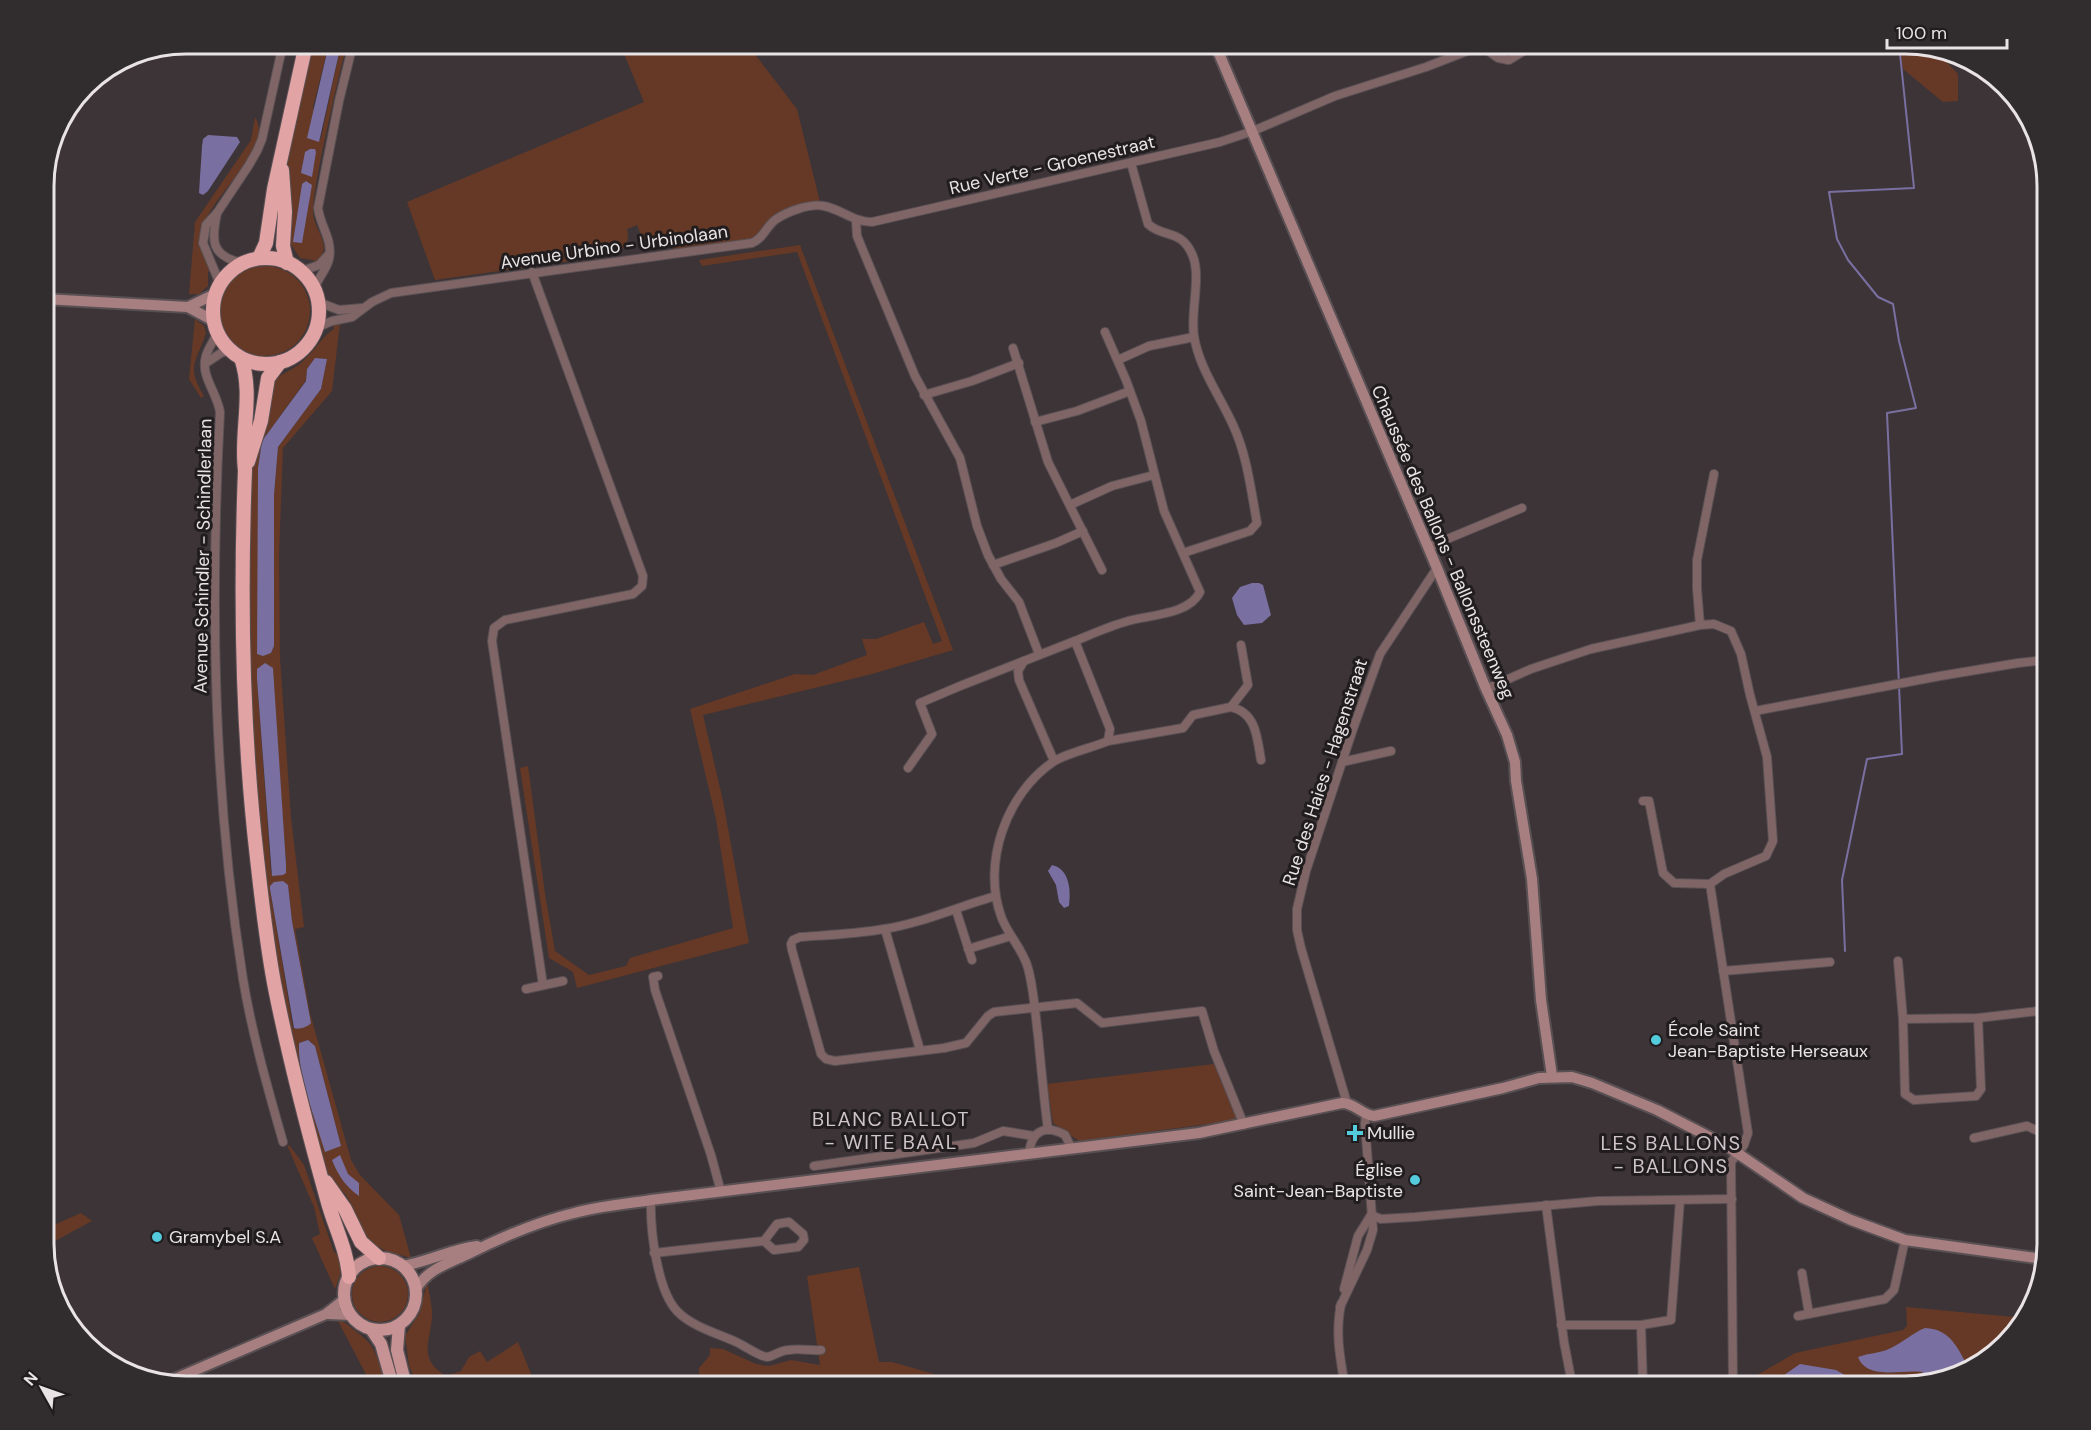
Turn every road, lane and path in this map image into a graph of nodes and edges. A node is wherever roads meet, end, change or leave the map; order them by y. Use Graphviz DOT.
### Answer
graph roads {
  1 [pos="282,54"];
  2 [pos="304,54"];
  3 [pos="351,54"];
  4 [pos="1219,54"];
  5 [pos="1458,54"];
  6 [pos="1493,54"];
  7 [pos="1519,54"];
  8 [pos="1253,131"];
  9 [pos="281,155"];
  10 [pos="1131,163"];
  11 [pos="217,213"];
  12 [pos="856,221"];
  13 [pos="330,253"];
  14 [pos="259,258"];
  15 [pos="287,263"];
  16 [pos="242,264"];
  17 [pos="302,271"];
  18 [pos="532,272"];
  19 [pos="218,289"];
  20 [pos="316,295"];
  21 [pos="54,300"];
  22 [pos="189,307"];
  23 [pos="364,308"];
  24 [pos="216,327"];
  25 [pos="316,328"];
  26 [pos="1105,332"];
  27 [pos="1194,337"];
  28 [pos="1013,348"];
  29 [pos="236,354"];
  30 [pos="1118,360"];
  31 [pos="280,362"];
  32 [pos="206,363"];
  33 [pos="1019,363"];
  34 [pos="1130,391"];
  35 [pos="924,395"];
  36 [pos="1035,422"];
  37 [pos="245,470"];
  38 [pos="1714,474"];
  39 [pos="1154,475"];
  40 [pos="1070,505"];
  41 [pos="1522,507"];
  42 [pos="1083,531"];
  43 [pos="1428,547"];
  44 [pos="1183,553"];
  45 [pos="993,566"];
  46 [pos="1437,568"];
  47 [pos="1102,570"];
  48 [pos="1700,625"];
  49 [pos="1075,641"];
  50 [pos="1241,645"];
  51 [pos="1040,654"];
  52 [pos="1024,661"];
  53 [pos="2037,661"];
  54 [pos="1486,689"];
  55 [pos="1231,707"];
  56 [pos="1755,711"];
  57 [pos="1108,741"];
  58 [pos="1391,751"];
  59 [pos="1261,760"];
  60 [pos="1054,761"];
  61 [pos="1342,762"];
  62 [pos="908,768"];
  63 [pos="1643,801"];
  64 [pos="1710,884"];
  65 [pos="996,896"];
  66 [pos="956,910"];
  67 [pos="885,929"];
  68 [pos="1011,936"];
  69 [pos="968,949"];
  70 [pos="972,960"];
  71 [pos="1898,961"];
  72 [pos="1830,962"];
  73 [pos="1723,971"];
  74 [pos="658,976"];
  75 [pos="563,981"];
  76 [pos="543,985"];
  77 [pos="526,989"];
  78 [pos="1035,1007"];
  79 [pos="2037,1011"];
  80 [pos="1978,1018"];
  81 [pos="1903,1019"];
  82 [pos="920,1050"];
  83 [pos="1552,1076"];
  84 [pos="1347,1103"];
  85 [pos="1366,1114"];
  86 [pos="1244,1125"];
  87 [pos="1048,1130"];
  88 [pos="2037,1130"];
  89 [pos="1034,1136"];
  90 [pos="1974,1138"];
  91 [pos="283,1142"];
  92 [pos="1072,1149"];
  93 [pos="1737,1153"];
  94 [pos="1029,1154"];
  95 [pos="814,1166"];
  96 [pos="322,1178"];
  97 [pos="721,1192"];
  98 [pos="1732,1199"];
  99 [pos="651,1200"];
  100 [pos="1680,1200"];
  101 [pos="1546,1205"];
  102 [pos="1371,1215"];
  103 [pos="1905,1240"];
  104 [pos="764,1241"];
  105 [pos="485,1245"];
  106 [pos="654,1253"];
  107 [pos="379,1258"];
  108 [pos="2036,1258"];
  109 [pos="402,1266"];
  110 [pos="1802,1273"];
  111 [pos="349,1277"];
  112 [pos="416,1289"];
  113 [pos="345,1299"];
  114 [pos="1340,1307"];
  115 [pos="326,1314"];
  116 [pos="1809,1314"];
  117 [pos="351,1315"];
  118 [pos="1798,1316"];
  119 [pos="399,1325"];
  120 [pos="1561,1325"];
  121 [pos="1641,1325"];
  122 [pos="371,1329"];
  123 [pos="821,1350"];
  124 [pos="182,1376"];
  125 [pos="390,1376"];
  126 [pos="404,1376"];
  127 [pos="1343,1376"];
  128 [pos="1571,1376"];
  129 [pos="1643,1376"];
  130 [pos="1733,1376"];
  1 -- 11 [label="street"];
  2 -- 9 [label="highway"];
  3 -- 13 [label="street"];
  4 -- 8 [label="street, Chaussée des Ballons - Ballonssteenweg"];
  5 -- 8 [label="street, Rue Verte - Groenestraat"];
  6 -- 7 [label="street, Rue Verte - Groenestraat"];
  8 -- 10 [label="street, Rue Verte - Groenestraat"];
  8 -- 43 [label="street, Chaussée des Ballons - Ballonssteenweg"];
  9 -- 14 [label="highway"];
  9 -- 15 [label="highway"];
  10 -- 12 [label="street, Rue Verte - Groenestraat"];
  10 -- 27 [label="street"];
  11 -- 16 [label="street"];
  11 -- 19 [label="street"];
  12 -- 18 [label="street, Avenue Urbino - Urbinolaan"];
  12 -- 35 [label="street"];
  13 -- 17 [label="street"];
  13 -- 20 [label="street"];
  14 -- 15 [label="highway"];
  14 -- 16 [label="highway"];
  15 -- 17 [label="highway"];
  16 -- 19 [label="highway"];
  17 -- 20 [label="highway"];
  18 -- 23 [label="street, Avenue Urbino - Urbinolaan"];
  18 -- 76 [label="street"];
  19 -- 22 [label="street"];
  19 -- 24 [label="highway"];
  20 -- 23 [label="street, Avenue Urbino - Urbinolaan"];
  20 -- 25 [label="highway"];
  21 -- 22 [label="street"];
  22 -- 24 [label="street"];
  23 -- 25 [label="street, Avenue Urbino - Urbinolaan"];
  24 -- 29 [label="highway"];
  24 -- 32 [label="street"];
  25 -- 31 [label="highway"];
  26 -- 30 [label="street"];
  27 -- 30 [label="street"];
  27 -- 44 [label="street"];
  28 -- 33 [label="street"];
  29 -- 31 [label="highway"];
  29 -- 32 [label="street"];
  29 -- 37 [label="highway"];
  30 -- 34 [label="street"];
  31 -- 37 [label="highway"];
  32 -- 91 [label="street, Avenue Schindler - Schindlerlaan"];
  33 -- 35 [label="street"];
  33 -- 36 [label="street"];
  34 -- 36 [label="street"];
  34 -- 39 [label="street"];
  35 -- 45 [label="street"];
  36 -- 40 [label="street"];
  37 -- 96 [label="highway"];
  38 -- 48 [label="street"];
  39 -- 40 [label="street"];
  39 -- 44 [label="street"];
  40 -- 42 [label="street"];
  41 -- 43 [label="street"];
  42 -- 45 [label="street"];
  42 -- 47 [label="street"];
  43 -- 46 [label="street, Chaussée des Ballons - Ballonssteenweg"];
  44 -- 49 [label="street"];
  45 -- 51 [label="street"];
  46 -- 54 [label="street, Chaussée des Ballons - Ballonssteenweg"];
  46 -- 61 [label="street, Rue des Haies - Hagenstraat"];
  48 -- 54 [label="street"];
  48 -- 56 [label="street"];
  49 -- 51 [label="street"];
  49 -- 57 [label="street"];
  50 -- 55 [label="street"];
  51 -- 52 [label="street"];
  52 -- 60 [label="street"];
  52 -- 62 [label="street"];
  53 -- 56 [label="street"];
  54 -- 83 [label="street, Chaussée des Ballons - Ballonssteenweg"];
  55 -- 57 [label="street"];
  55 -- 59 [label="street"];
  56 -- 64 [label="street"];
  57 -- 60 [label="street"];
  58 -- 61 [label="street"];
  60 -- 65 [label="street"];
  61 -- 84 [label="street, Rue des Haies - Hagenstraat"];
  63 -- 64 [label="street"];
  64 -- 73 [label="street"];
  65 -- 66 [label="street"];
  65 -- 68 [label="street"];
  66 -- 67 [label="street"];
  66 -- 69 [label="street"];
  67 -- 82 [label="street"];
  67 -- 82 [label="street"];
  68 -- 69 [label="street"];
  68 -- 78 [label="street"];
  69 -- 70 [label="street"];
  71 -- 81 [label="street"];
  72 -- 73 [label="street"];
  73 -- 93 [label="street"];
  74 -- 97 [label="street"];
  75 -- 76 [label="street"];
  76 -- 77 [label="street"];
  78 -- 82 [label="street"];
  78 -- 86 [label="street"];
  78 -- 87 [label="street"];
  79 -- 80 [label="street"];
  80 -- 81 [label="street"];
  80 -- 81 [label="street"];
  83 -- 85 [label="street"];
  83 -- 93 [label="street"];
  84 -- 85 [label="street"];
  84 -- 86 [label="street"];
  85 -- 102 [label="street"];
  86 -- 92 [label="street"];
  87 -- 89 [label="street"];
  87 -- 92 [label="street"];
  88 -- 90 [label="street"];
  89 -- 94 [label="street"];
  89 -- 95 [label="street"];
  92 -- 94 [label="street"];
  93 -- 98 [label="street"];
  93 -- 103 [label="street"];
  94 -- 97 [label="street"];
  96 -- 107 [label="highway"];
  96 -- 111 [label="highway"];
  97 -- 99 [label="street"];
  98 -- 100 [label="street"];
  98 -- 130 [label="street"];
  99 -- 105 [label="street"];
  99 -- 106 [label="street"];
  100 -- 101 [label="street"];
  100 -- 121 [label="street"];
  101 -- 102 [label="street"];
  101 -- 120 [label="street"];
  102 -- 114 [label="street"];
  102 -- 114 [label="street"];
  103 -- 108 [label="street"];
  103 -- 116 [label="street"];
  104 -- 104 [label="street"];
  104 -- 106 [label="street"];
  105 -- 109 [label="street"];
  105 -- 112 [label="street"];
  106 -- 123 [label="street"];
  107 -- 109 [label="main road"];
  107 -- 111 [label="main road"];
  109 -- 112 [label="main road"];
  110 -- 116 [label="street"];
  111 -- 113 [label="main road"];
  112 -- 119 [label="main road"];
  113 -- 115 [label="street"];
  113 -- 117 [label="main road"];
  114 -- 127 [label="street"];
  115 -- 117 [label="street"];
  115 -- 124 [label="street"];
  116 -- 118 [label="street"];
  117 -- 122 [label="main road"];
  119 -- 122 [label="main road"];
  119 -- 126 [label="main road"];
  120 -- 121 [label="street"];
  120 -- 128 [label="street"];
  121 -- 129 [label="street"];
  122 -- 125 [label="main road"];
}
